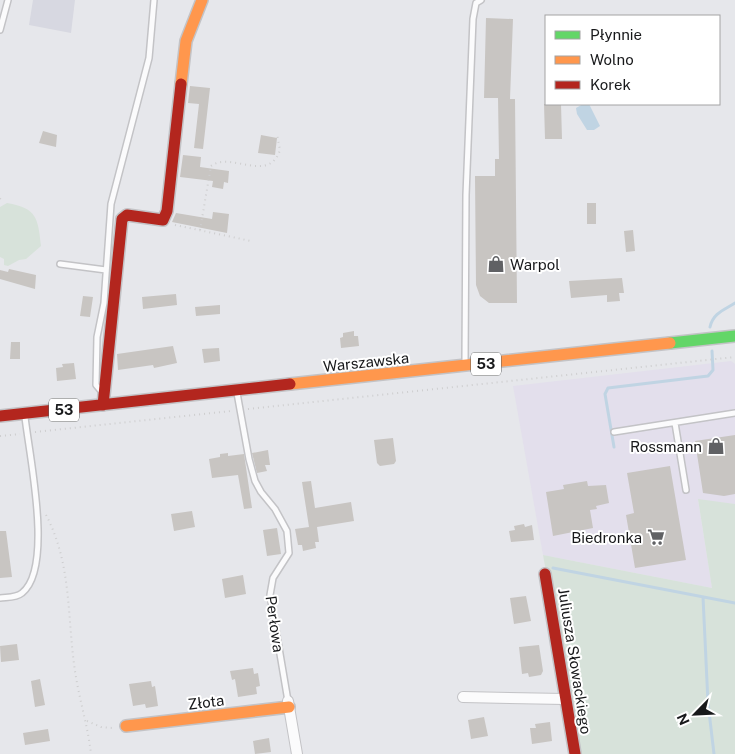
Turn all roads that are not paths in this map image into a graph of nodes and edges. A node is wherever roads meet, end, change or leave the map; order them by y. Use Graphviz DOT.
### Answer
graph roads {
  1 [pos="8,0"];
  2 [pos="154,0"];
  3 [pos="202,0"];
  4 [pos="480,0"];
  5 [pos="0,30"];
  6 [pos="60,264"];
  7 [pos="106,270"];
  8 [pos="735,336"];
  9 [pos="465,366"];
  10 [pos="237,391"];
  11 [pos="102,392"];
  12 [pos="103,405"];
  13 [pos="735,413"];
  14 [pos="24,414"];
  15 [pos="0,416"];
  16 [pos="675,423"];
  17 [pos="614,432"];
  18 [pos="686,490"];
  19 [pos="545,574"];
  20 [pos="0,598"];
  21 [pos="463,697"];
  22 [pos="565,699"];
  23 [pos="288,704"];
  24 [pos="126,726"];
  25 [pos="297,754"];
  26 [pos="575,754"];
  1 -- 5 [label="lane"];
  2 -- 7 [label="lane"];
  3 -- 11 [label="street"];
  4 -- 9 [label="lane"];
  6 -- 7 [label="lane"];
  7 -- 11 [label="lane"];
  8 -- 9 [label="street, Warszawska / 53"];
  9 -- 10 [label="street, Warszawska / 53"];
  10 -- 12 [label="street, Warszawska / 53"];
  10 -- 23 [label="lane, Perłowa"];
  11 -- 12 [label="street"];
  12 -- 14 [label="street, Warszawska / 53"];
  13 -- 16 [label="lane"];
  14 -- 15 [label="street, Warszawska / 53"];
  14 -- 20 [label="lane"];
  16 -- 17 [label="lane"];
  16 -- 18 [label="lane"];
  19 -- 22 [label="street, Juliusza Słowackiego"];
  21 -- 22 [label="street"];
  22 -- 26 [label="street, Juliusza Słowackiego"];
  23 -- 24 [label="street, Złota"];
  23 -- 25 [label="street, Perłowa"];
}
